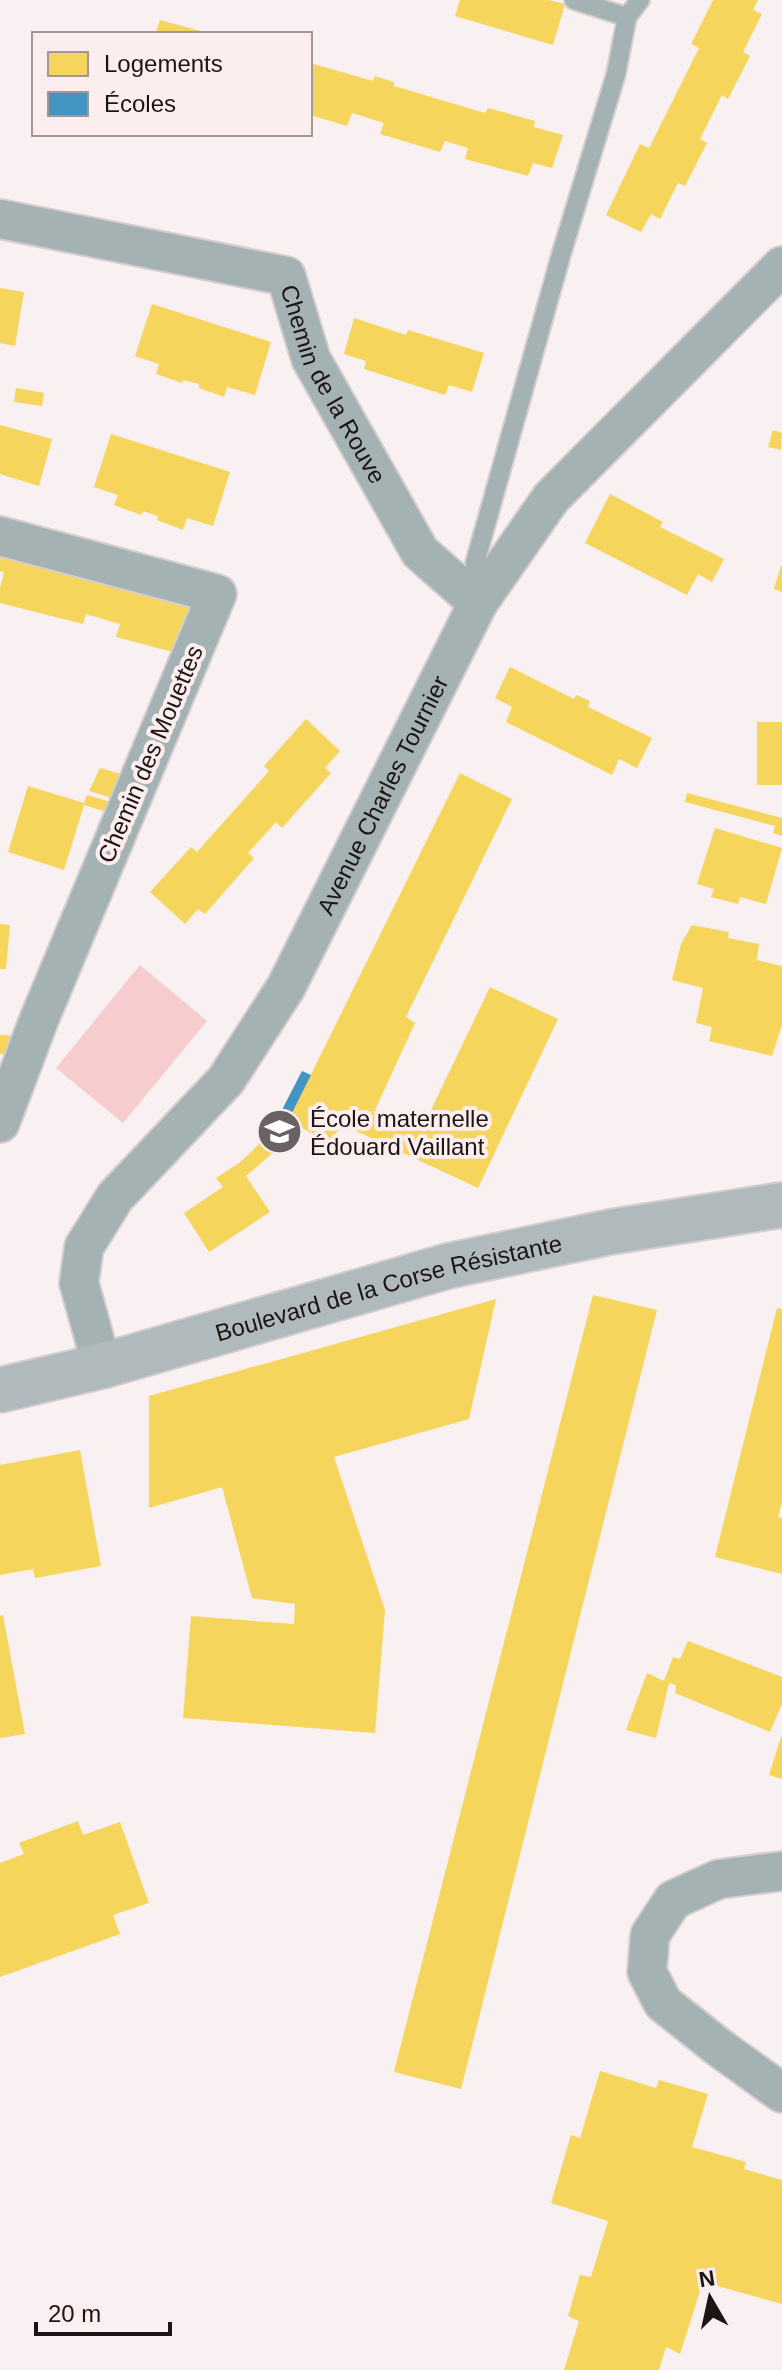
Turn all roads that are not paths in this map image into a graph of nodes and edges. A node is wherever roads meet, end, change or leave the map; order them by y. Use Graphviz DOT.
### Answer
graph roads {
  1 [pos="574,0"];
  2 [pos="640,0"];
  3 [pos="627,17"];
  4 [pos="0,219"];
  5 [pos="782,266"];
  6 [pos="0,536"];
  7 [pos="478,603"];
  8 [pos="0,1123"];
  9 [pos="782,1205"];
  10 [pos="102,1366"];
  11 [pos="0,1390"];
  12 [pos="782,1871"];
  13 [pos="782,2093"];
  1 -- 3 [label="lane"];
  2 -- 3 [label="lane"];
  3 -- 7 [label="lane"];
  4 -- 7 [label="street, Chemin de la Rouve"];
  5 -- 7 [label="street, Avenue Charles Tournier"];
  6 -- 8 [label="street, Chemin des Mouettes"];
  7 -- 10 [label="street, Avenue Charles Tournier"];
  9 -- 10 [label="street, Boulevard de la Corse Résistante"];
  10 -- 11 [label="street, Boulevard de la Corse Résistante"];
  12 -- 13 [label="street"];
}
